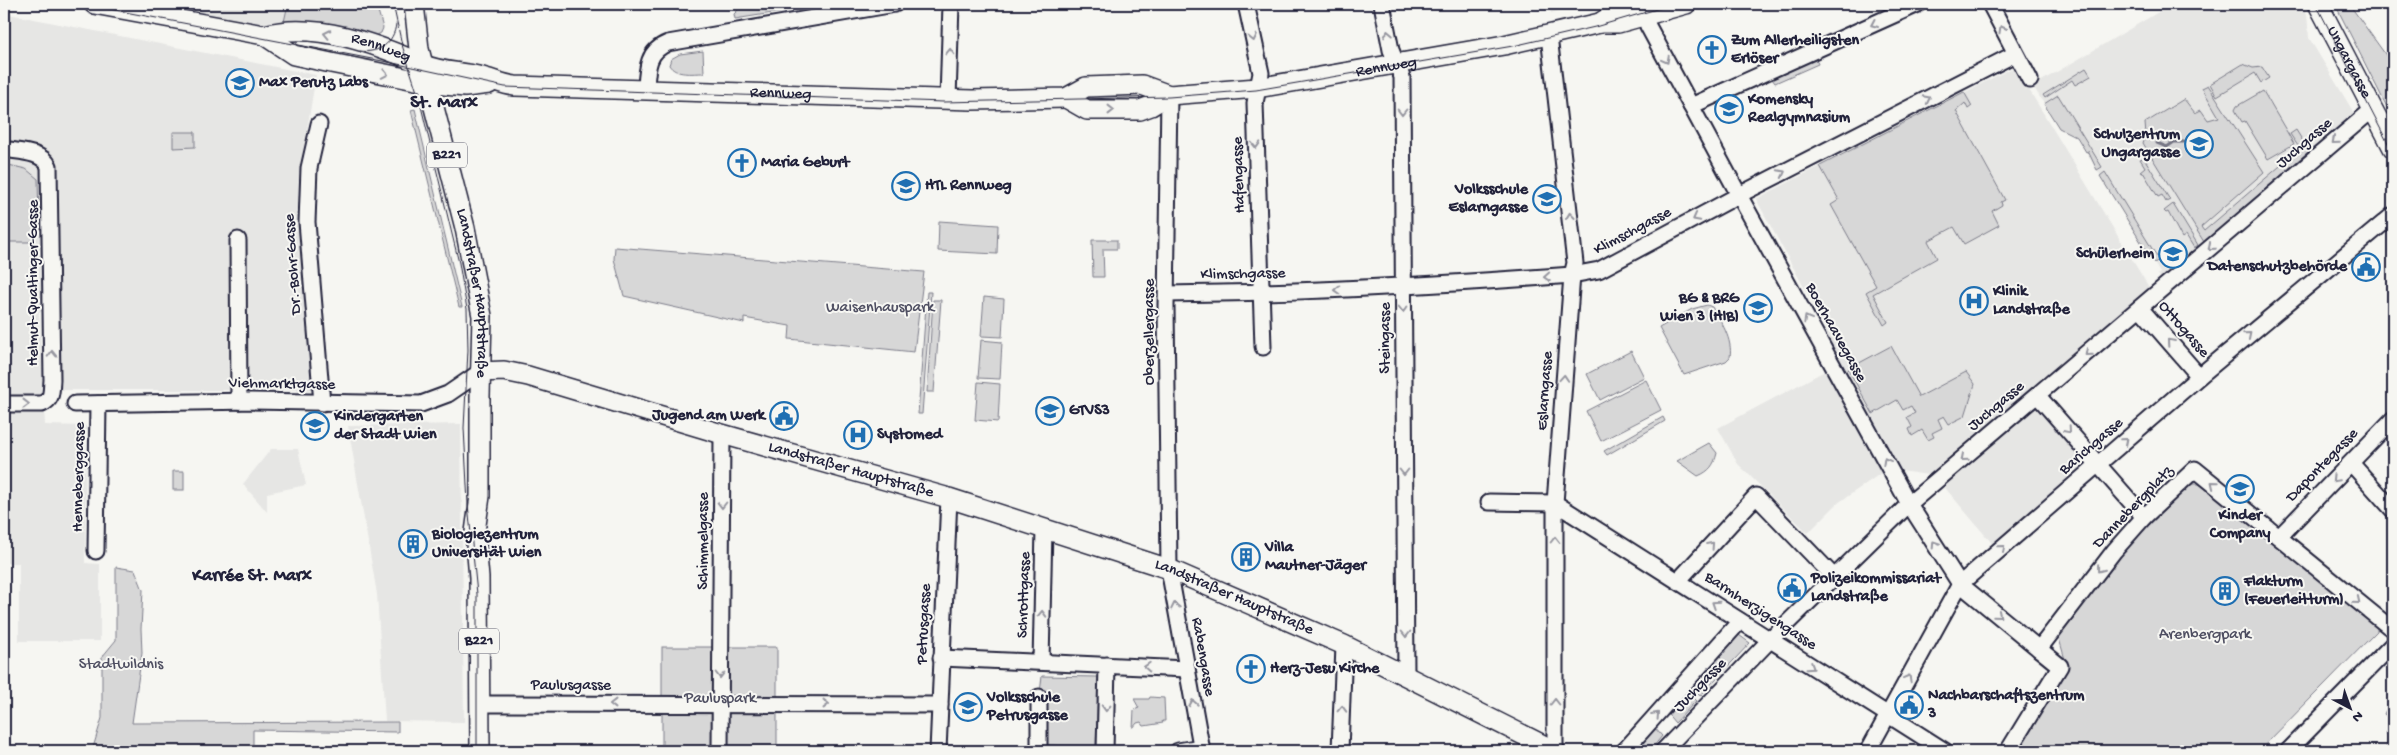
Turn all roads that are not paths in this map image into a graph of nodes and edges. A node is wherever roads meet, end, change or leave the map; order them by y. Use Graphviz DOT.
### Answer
graph roads {
  1 [pos="94,4"];
  2 [pos="414,4"];
  3 [pos="895,4"];
  4 [pos="951,4"];
  5 [pos="1246,4"];
  6 [pos="1382,4"];
  7 [pos="1627,4"];
  8 [pos="1686,4"];
  9 [pos="1918,4"];
  10 [pos="1990,4"];
  11 [pos="2318,4"];
  12 [pos="1646,10"];
  13 [pos="1600,23"];
  14 [pos="264,36"];
  15 [pos="1549,36"];
  16 [pos="2015,54"];
  17 [pos="1398,64"];
  18 [pos="425,73"];
  19 [pos="2030,80"];
  20 [pos="1257,88"];
  21 [pos="646,89"];
  22 [pos="1169,95"];
  23 [pos="948,99"];
  24 [pos="1691,106"];
  25 [pos="2372,110"];
  26 [pos="319,124"];
  27 [pos="2393,148"];
  28 [pos="4,149"];
  29 [pos="1739,195"];
  30 [pos="2393,215"];
  31 [pos="238,240"];
  32 [pos="1572,275"];
  33 [pos="1403,287"];
  34 [pos="1262,293"];
  35 [pos="1167,294"];
  36 [pos="2140,308"];
  37 [pos="1263,347"];
  38 [pos="480,372"];
  39 [pos="2199,376"];
  40 [pos="2038,396"];
  41 [pos="239,401"];
  42 [pos="322,403"];
  43 [pos="4,404"];
  44 [pos="75,404"];
  45 [pos="98,404"];
  46 [pos="2393,419"];
  47 [pos="722,434"];
  48 [pos="2351,463"];
  49 [pos="2098,465"];
  50 [pos="949,498"];
  51 [pos="1489,502"];
  52 [pos="1555,503"];
  53 [pos="1909,504"];
  54 [pos="2393,510"];
  55 [pos="2144,517"];
  56 [pos="1044,528"];
  57 [pos="2279,537"];
  58 [pos="96,551"];
  59 [pos="1169,568"];
  60 [pos="1834,577"];
  61 [pos="1678,581"];
  62 [pos="1960,584"];
  63 [pos="1740,620"];
  64 [pos="2393,630"];
  65 [pos="1770,640"];
  66 [pos="1344,645"];
  67 [pos="2039,649"];
  68 [pos="2391,652"];
  69 [pos="941,658"];
  70 [pos="1041,662"];
  71 [pos="1107,665"];
  72 [pos="1187,669"];
  73 [pos="1406,675"];
  74 [pos="1039,697"];
  75 [pos="480,704"];
  76 [pos="720,704"];
  77 [pos="940,705"];
  78 [pos="1888,715"];
  79 [pos="1201,749"];
  80 [pos="480,751"];
  81 [pos="720,751"];
  82 [pos="938,751"];
  83 [pos="1039,751"];
  84 [pos="1105,751"];
  85 [pos="1178,751"];
  86 [pos="1340,751"];
  87 [pos="1555,751"];
  88 [pos="1624,751"];
  89 [pos="1663,751"];
  90 [pos="1868,751"];
  91 [pos="1945,751"];
  92 [pos="2008,751"];
  93 [pos="2288,751"];
  1 -- 14 [label="main road, Rennweg"];
  2 -- 18 [label="main road, Landstraßer Hauptstraße / B221"];
  3 -- 21 [label="street"];
  23 -- 4 [label="street, one-way"];
  5 -- 20 [label="street, Hafengasse, one-way"];
  17 -- 6 [label="street, Steingasse, one-way"];
  7 -- 13 [label="main road, Rennweg"];
  8 -- 12 [label="main road, Rennweg"];
  9 -- 24 [label="street, one-way"];
  16 -- 10 [label="street, one-way"];
  11 -- 25 [label="main road, Ungargasse"];
  12 -- 13 [label="main road, Rennweg"];
  12 -- 24 [label="street, Boerhaavegasse, one-way"];
  13 -- 15 [label="main road, Rennweg"];
  14 -- 18 [label="main road, Rennweg, one-way"];
  18 -- 14 [label="main road, Rennweg, one-way"];
  15 -- 17 [label="main road, Rennweg"];
  32 -- 15 [label="street, Eslarngasse, one-way"];
  16 -- 19 [label="street"];
  29 -- 16 [label="street, Klimschgasse, one-way"];
  17 -- 20 [label="main road, Rennweg"];
  17 -- 33 [label="street, Steingasse, one-way"];
  18 -- 21 [label="main road, Rennweg"];
  18 -- 38 [label="main road, Landstraßer Hauptstraße / B221"];
  20 -- 22 [label="main road, Rennweg"];
  20 -- 34 [label="street, Hafengasse, one-way"];
  21 -- 23 [label="main road, Rennweg"];
  22 -- 23 [label="main road, Rennweg"];
  22 -- 35 [label="street, Oberzellergasse"];
  24 -- 29 [label="street, Boerhaavegasse"];
  25 -- 27 [label="main road, Ungargasse"];
  25 -- 36 [label="street, Juchgasse, one-way"];
  26 -- 42 [label="street, Dr.-Bohr-Gasse"];
  43 -- 28 [label="street, Helmut-Qualtinger-Gasse, one-way"];
  29 -- 32 [label="street, Klimschgasse, one-way"];
  53 -- 29 [label="street, Boerhaavegasse, one-way"];
  39 -- 30 [label="street, Barichgasse, one-way"];
  31 -- 41 [label="street"];
  32 -- 33 [label="street, Klimschgasse, one-way"];
  52 -- 32 [label="street, Eslarngasse, one-way"];
  33 -- 34 [label="street, Klimschgasse, one-way"];
  33 -- 73 [label="street, Steingasse, one-way"];
  34 -- 35 [label="street, Klimschgasse"];
  34 -- 37 [label="street, Hafengasse"];
  35 -- 59 [label="street, Oberzellergasse"];
  39 -- 36 [label="street, Ottogasse, one-way"];
  36 -- 40 [label="street, Juchgasse, one-way"];
  38 -- 42 [label="street, Viehmarktgasse"];
  38 -- 47 [label="main road, Landstraßer Hauptstraße"];
  38 -- 75 [label="main road, B221"];
  49 -- 39 [label="street, Barichgasse, one-way"];
  40 -- 49 [label="street, one-way"];
  40 -- 53 [label="street, Juchgasse, one-way"];
  41 -- 42 [label="street, Viehmarktgasse"];
  41 -- 45 [label="street, Viehmarktgasse"];
  44 -- 45 [label="street, Viehmarktgasse"];
  45 -- 58 [label="street, Henneberggasse"];
  46 -- 48 [label="street, Dapontegasse"];
  47 -- 50 [label="main road, Landstraßer Hauptstraße"];
  47 -- 76 [label="street, Schimmelgasse, one-way"];
  48 -- 54 [label="street"];
  48 -- 57 [label="street, Dapontegasse, one-way"];
  49 -- 55 [label="street"];
  62 -- 49 [label="street, Barichgasse, one-way"];
  50 -- 56 [label="main road, Landstraßer Hauptstraße"];
  50 -- 69 [label="street, Petrusgasse"];
  51 -- 52 [label="street"];
  52 -- 61 [label="street, Barmherzigengasse"];
  87 -- 52 [label="street, Eslarngasse, one-way"];
  53 -- 60 [label="street, Juchgasse"];
  62 -- 53 [label="street, Boerhaavegasse, one-way"];
  57 -- 55 [label="street, Dannebergplatz, one-way"];
  55 -- 67 [label="street, Dannebergplatz, one-way"];
  56 -- 59 [label="main road, Landstraßer Hauptstraße"];
  70 -- 56 [label="street, Schrottgasse, one-way"];
  57 -- 64 [label="street, Dannebergplatz, one-way"];
  59 -- 66 [label="main road, Landstraßer Hauptstraße"];
  72 -- 59 [label="street, Rabengasse, one-way"];
  61 -- 60 [label="street, one-way"];
  60 -- 65 [label="street, Juchgasse"];
  63 -- 61 [label="street, Barmherzigengasse, one-way"];
  62 -- 67 [label="street, Boerhaavegasse, one-way"];
  78 -- 62 [label="street, Barichgasse, one-way"];
  63 -- 65 [label="street, Barmherzigengasse"];
  88 -- 63 [label="street, Juchgasse, one-way"];
  65 -- 78 [label="street, Barmherzigengasse, one-way"];
  65 -- 89 [label="street, Juchgasse"];
  66 -- 73 [label="main road, Landstraßer Hauptstraße"];
  86 -- 66 [label="street, one-way"];
  67 -- 92 [label="street"];
  68 -- 93 [label="street"];
  69 -- 70 [label="street"];
  69 -- 77 [label="street, Petrusgasse"];
  70 -- 71 [label="street"];
  72 -- 71 [label="street, one-way"];
  71 -- 84 [label="street, one-way"];
  79 -- 72 [label="street, Rabengasse, one-way"];
  73 -- 87 [label="main road, Landstraßer Hauptstraße"];
  74 -- 83 [label="street"];
  76 -- 75 [label="street, Paulusgasse, one-way"];
  75 -- 80 [label="main road, B221"];
  76 -- 77 [label="street, Paulusgasse, one-way"];
  76 -- 81 [label="street, Schimmelgasse"];
  77 -- 82 [label="street, Petrusgasse"];
  78 -- 90 [label="street, Barichgasse"];
  78 -- 91 [label="street, Barmherzigengasse"];
  79 -- 85 [label="street"];
}
